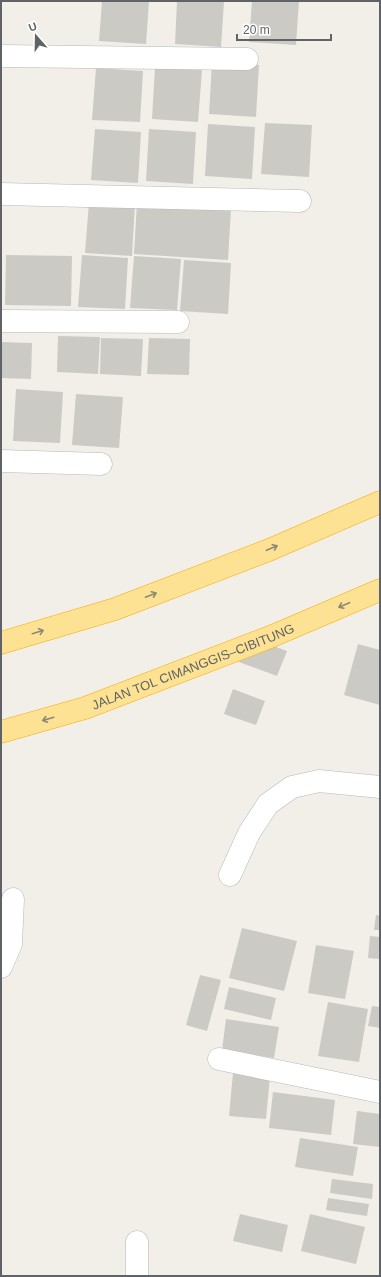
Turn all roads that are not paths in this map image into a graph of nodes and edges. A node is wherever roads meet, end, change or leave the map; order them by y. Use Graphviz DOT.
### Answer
graph roads {
  1 [pos="1,56"];
  2 [pos="247,59"];
  3 [pos="1,194"];
  4 [pos="300,201"];
  5 [pos="1,321"];
  6 [pos="178,322"];
  7 [pos="1,461"];
  8 [pos="102,464"];
  9 [pos="380,502"];
  10 [pos="380,590"];
  11 [pos="1,643"];
  12 [pos="1,732"];
  13 [pos="380,787"];
  14 [pos="230,875"];
  15 [pos="13,899"];
  16 [pos="1,967"];
  17 [pos="219,1059"];
  18 [pos="380,1092"];
  19 [pos="137,1242"];
  20 [pos="137,1276"];
  1 -- 2 [label="street"];
  3 -- 4 [label="street"];
  5 -- 6 [label="street"];
  7 -- 8 [label="street"];
  11 -- 9 [label="highway, one-way"];
  10 -- 12 [label="highway, JALAN TOL CIMANGGIS–CIBITUNG, one-way"];
  13 -- 14 [label="street"];
  15 -- 16 [label="street"];
  17 -- 18 [label="street"];
  19 -- 20 [label="street"];
}
